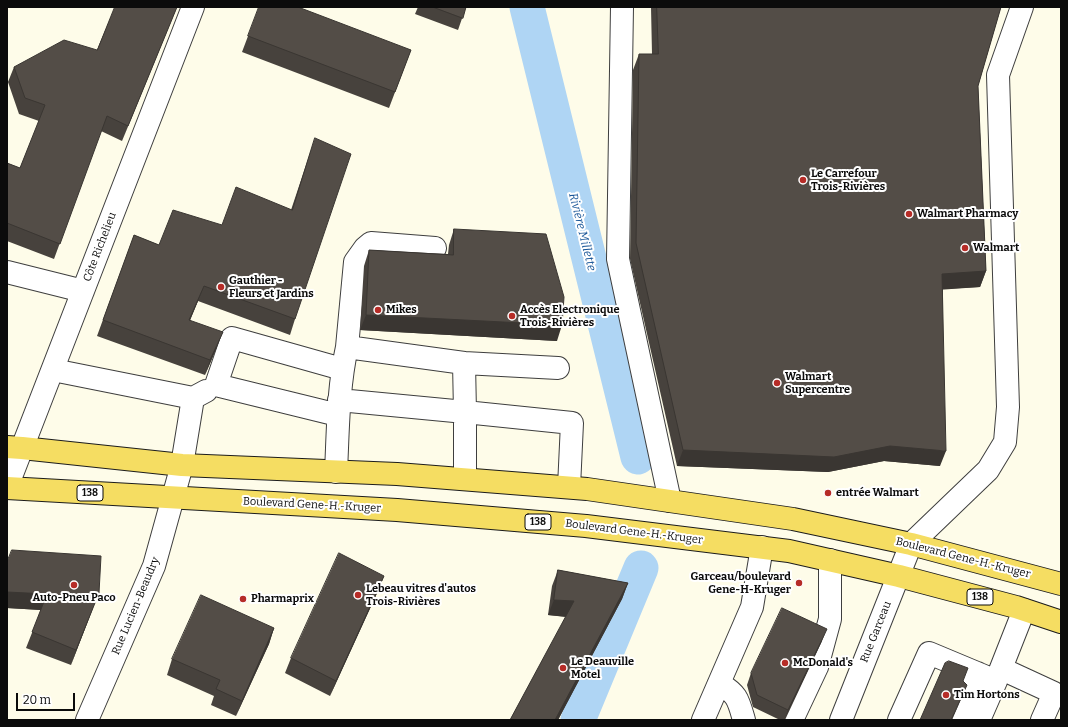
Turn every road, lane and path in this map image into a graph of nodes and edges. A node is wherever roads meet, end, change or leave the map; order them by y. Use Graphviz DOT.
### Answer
graph roads {
  1 [pos="193,7"];
  2 [pos="622,7"];
  3 [pos="1022,7"];
  4 [pos="435,248"];
  5 [pos="7,272"];
  6 [pos="83,291"];
  7 [pos="347,347"];
  8 [pos="464,363"];
  9 [pos="558,368"];
  10 [pos="53,370"];
  11 [pos="342,370"];
  12 [pos="216,386"];
  13 [pos="193,398"];
  14 [pos="338,408"];
  15 [pos="465,412"];
  16 [pos="15,447"];
  17 [pos="182,465"];
  18 [pos="336,472"];
  19 [pos="464,479"];
  20 [pos="569,487"];
  21 [pos="7,488"];
  22 [pos="172,498"];
  23 [pos="670,501"];
  24 [pos="911,544"];
  25 [pos="762,548"];
  26 [pos="830,560"];
  27 [pos="899,576"];
  28 [pos="1061,584"];
  29 [pos="1024,610"];
  30 [pos="1061,622"];
  31 [pos="992,674"];
  32 [pos="719,683"];
  33 [pos="87,720"];
  34 [pos="703,720"];
  35 [pos="744,720"];
  36 [pos="792,720"];
  37 [pos="841,720"];
  38 [pos="899,720"];
  39 [pos="958,720"];
  40 [pos="979,720"];
  41 [pos="1042,720"];
  1 -- 6 [label="street, Côte Richelieu"];
  2 -- 23 [label="street"];
  3 -- 24 [label="street"];
  4 -- 7 [label="street"];
  5 -- 6 [label="street"];
  6 -- 10 [label="street, Côte Richelieu"];
  7 -- 8 [label="street"];
  7 -- 11 [label="street"];
  8 -- 9 [label="street"];
  8 -- 15 [label="street"];
  10 -- 13 [label="street"];
  10 -- 16 [label="street, Côte Richelieu"];
  11 -- 12 [label="street"];
  11 -- 14 [label="street"];
  12 -- 13 [label="street"];
  12 -- 14 [label="street"];
  13 -- 17 [label="street, Rue Lucien-Beaudry"];
  14 -- 15 [label="street"];
  14 -- 18 [label="street"];
  15 -- 19 [label="street"];
  15 -- 20 [label="street"];
  16 -- 17 [label="main road, Boulevard Gene-H.-Kruger"];
  16 -- 21 [label="street, Côte Richelieu"];
  17 -- 18 [label="main road, Boulevard Gene-H.-Kruger"];
  17 -- 22 [label="street, Rue Lucien-Beaudry"];
  18 -- 19 [label="main road, Boulevard Gene-H.-Kruger"];
  19 -- 20 [label="main road, Boulevard Gene-H.-Kruger"];
  20 -- 23 [label="main road, Boulevard Gene-H.-Kruger"];
  21 -- 22 [label="main road, Boulevard Gene-H.-Kruger / 138"];
  22 -- 25 [label="main road, Boulevard Gene-H.-Kruger / 138"];
  22 -- 33 [label="street, Rue Lucien-Beaudry"];
  23 -- 24 [label="main road, Boulevard Gene-H.-Kruger"];
  24 -- 27 [label="street, Rue Garceau"];
  24 -- 28 [label="main road, Boulevard Gene-H.-Kruger"];
  25 -- 26 [label="main road, Boulevard Gene-H.-Kruger / 138"];
  25 -- 32 [label="street"];
  26 -- 27 [label="main road, Boulevard Gene-H.-Kruger / 138"];
  26 -- 36 [label="street"];
  27 -- 29 [label="main road, Boulevard Gene-H.-Kruger / 138"];
  27 -- 37 [label="street, Rue Garceau"];
  29 -- 30 [label="main road, Boulevard Gene-H.-Kruger / 138"];
  29 -- 31 [label="street"];
  31 -- 38 [label="street"];
  31 -- 39 [label="street"];
  31 -- 40 [label="street"];
  31 -- 41 [label="street"];
  32 -- 34 [label="street"];
  32 -- 35 [label="street"];
}
